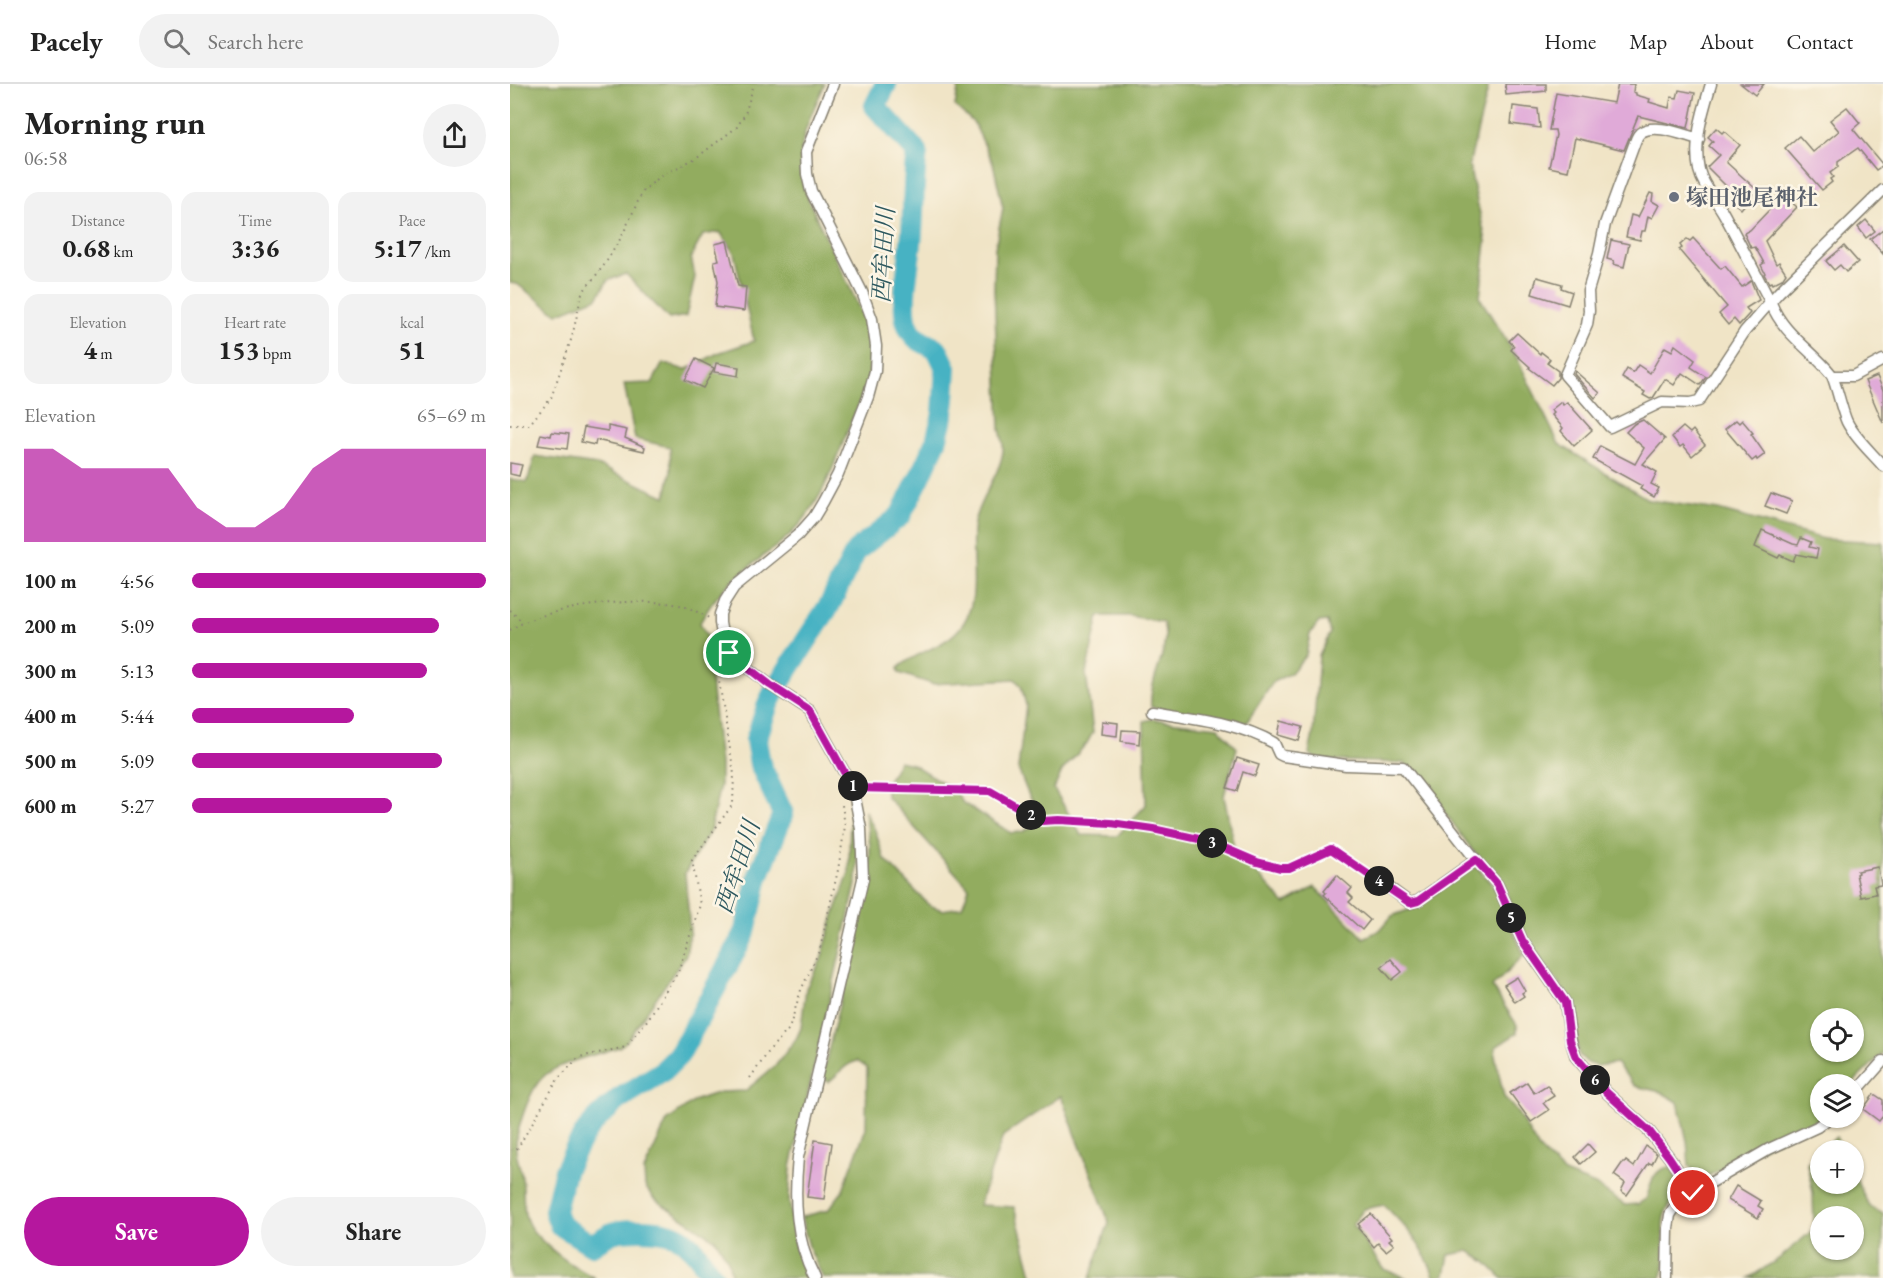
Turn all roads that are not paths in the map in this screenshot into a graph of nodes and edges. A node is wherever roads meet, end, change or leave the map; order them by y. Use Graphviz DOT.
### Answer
graph roads {
  1 [pos="833,84"];
  2 [pos="1711,84"];
  3 [pos="1699,139"];
  4 [pos="1883,190"];
  5 [pos="1771,303"];
  6 [pos="1883,360"];
  7 [pos="1833,376"];
  8 [pos="1883,466"];
  9 [pos="1152,711"];
  10 [pos="1476,860"];
  11 [pos="1377,879"];
  12 [pos="1883,1061"];
  13 [pos="1864,1083"];
  14 [pos="1815,1128"];
  15 [pos="1693,1193"];
  16 [pos="815,1278"];
  17 [pos="1667,1278"];
  1 -- 16 [label="street"];
  2 -- 3 [label="street"];
  3 -- 5 [label="street"];
  3 -- 5 [label="street"];
  4 -- 5 [label="street"];
  5 -- 7 [label="street"];
  6 -- 7 [label="street"];
  7 -- 8 [label="street"];
  9 -- 10 [label="street"];
  10 -- 11 [label="street"];
  10 -- 15 [label="street"];
  12 -- 13 [label="street"];
  14 -- 15 [label="street"];
  15 -- 17 [label="street"];
}
